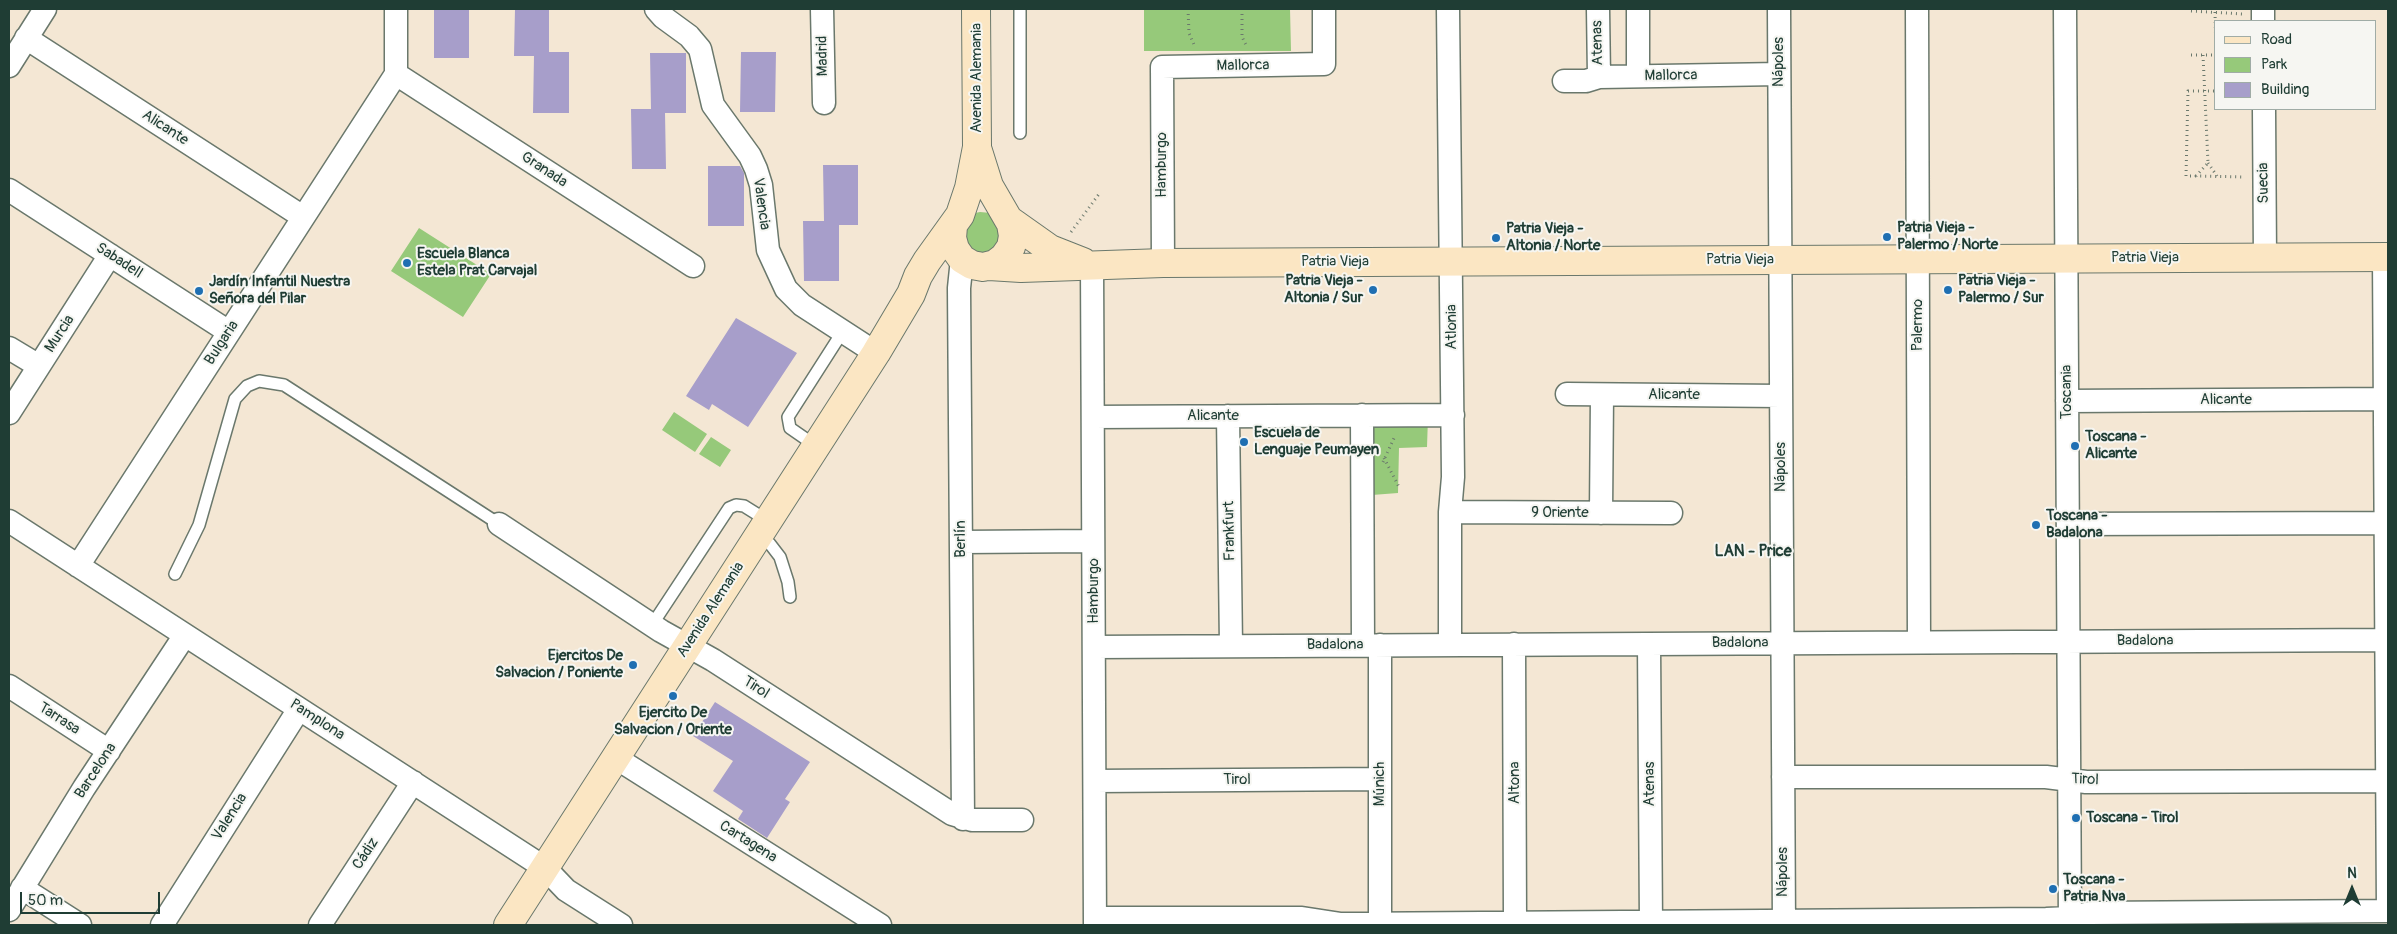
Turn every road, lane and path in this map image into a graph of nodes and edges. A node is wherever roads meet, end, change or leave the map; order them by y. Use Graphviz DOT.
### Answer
graph roads {
  1 [pos="45,9"];
  2 [pos="396,9"];
  3 [pos="656,9"];
  4 [pos="822,9"];
  5 [pos="976,9"];
  6 [pos="1020,9"];
  7 [pos="1188,9"];
  8 [pos="1242,9"];
  9 [pos="1324,9"];
  10 [pos="1448,9"];
  11 [pos="1598,9"];
  12 [pos="1638,9"];
  13 [pos="1779,9"];
  14 [pos="1917,9"];
  15 [pos="2065,9"];
  16 [pos="2205,10"];
  17 [pos="2191,11"];
  18 [pos="2215,12"];
  19 [pos="2263,15"];
  20 [pos="2215,20"];
  21 [pos="26,38"];
  22 [pos="2191,55"];
  23 [pos="2203,55"];
  24 [pos="2214,55"];
  25 [pos="1257,65"];
  26 [pos="9,66"];
  27 [pos="1203,66"];
  28 [pos="1162,67"];
  29 [pos="396,74"];
  30 [pos="1779,74"];
  31 [pos="1638,76"];
  32 [pos="1599,77"];
  33 [pos="1564,81"];
  34 [pos="2205,91"];
  35 [pos="2214,91"];
  36 [pos="824,103"];
  37 [pos="2264,110"];
  38 [pos="1020,133"];
  39 [pos="978,147"];
  40 [pos="2208,163"];
  41 [pos="2196,176"];
  42 [pos="2217,176"];
  43 [pos="2264,177"];
  44 [pos="9,190"];
  45 [pos="1099,194"];
  46 [pos="303,217"];
  47 [pos="1006,217"];
  48 [pos="956,220"];
  49 [pos="1071,232"];
  50 [pos="110,255"];
  51 [pos="2386,257"];
  52 [pos="2066,258"];
  53 [pos="2265,258"];
  54 [pos="962,259"];
  55 [pos="1918,259"];
  56 [pos="1780,260"];
  57 [pos="1450,262"];
  58 [pos="1163,263"];
  59 [pos="1092,264"];
  60 [pos="693,266"];
  61 [pos="989,266"];
  62 [pos="912,294"];
  63 [pos="843,331"];
  64 [pos="229,332"];
  65 [pos="9,348"];
  66 [pos="876,353"];
  67 [pos="38,366"];
  68 [pos="1567,394"];
  69 [pos="1602,395"];
  70 [pos="1781,396"];
  71 [pos="2385,399"];
  72 [pos="2067,400"];
  73 [pos="9,412"];
  74 [pos="1453,414"];
  75 [pos="1362,415"];
  76 [pos="1228,416"];
  77 [pos="1093,417"];
  78 [pos="816,446"];
  79 [pos="1450,512"];
  80 [pos="1601,513"];
  81 [pos="1671,514"];
  82 [pos="9,521"];
  83 [pos="2386,522"];
  84 [pos="499,524"];
  85 [pos="2068,524"];
  86 [pos="763,529"];
  87 [pos="1093,541"];
  88 [pos="961,542"];
  89 [pos="78,566"];
  90 [pos="175,574"];
  91 [pos="790,597"];
  92 [pos="2387,599"];
  93 [pos="652,625"];
  94 [pos="185,635"];
  95 [pos="2386,640"];
  96 [pos="2069,641"];
  97 [pos="1919,642"];
  98 [pos="1782,643"];
  99 [pos="1450,644"];
  100 [pos="1514,644"];
  101 [pos="1649,644"];
  102 [pos="1371,645"];
  103 [pos="688,646"];
  104 [pos="1231,646"];
  105 [pos="1094,647"];
  106 [pos="9,686"];
  107 [pos="299,708"];
  108 [pos="109,751"];
  109 [pos="616,758"];
  110 [pos="1783,778"];
  111 [pos="1380,779"];
  112 [pos="2070,780"];
  113 [pos="1095,781"];
  114 [pos="2387,781"];
  115 [pos="413,782"];
  116 [pos="963,819"];
  117 [pos="1022,820"];
  118 [pos="545,868"];
  119 [pos="22,888"];
  120 [pos="9,910"];
  121 [pos="2388,911"];
  122 [pos="1515,921"];
  123 [pos="1095,922"];
  124 [pos="1380,922"];
  125 [pos="1784,922"];
  126 [pos="1922,922"];
  127 [pos="2070,922"];
  128 [pos="1461,923"];
  129 [pos="1651,923"];
  130 [pos="80,925"];
  131 [pos="162,925"];
  132 [pos="320,925"];
  133 [pos="508,925"];
  134 [pos="621,925"];
  135 [pos="880,925"];
  136 [pos="1338,925"];
  1 -- 21 [label="street"];
  2 -- 29 [label="street"];
  3 -- 63 [label="street, Valencia"];
  4 -- 36 [label="street, Madrid"];
  5 -- 39 [label="street, Avenida Alemania"];
  6 -- 38 [label="lane"];
  7 -- 27 [label="path"];
  8 -- 25 [label="path"];
  9 -- 25 [label="street, Mallorca"];
  10 -- 57 [label="street, Atlonia"];
  11 -- 32 [label="street, Atenas"];
  12 -- 31 [label="street"];
  13 -- 30 [label="street, Nápoles"];
  14 -- 55 [label="street, Palermo"];
  15 -- 52 [label="street, Toscania"];
  16 -- 17 [label="path"];
  16 -- 18 [label="path"];
  18 -- 19 [label="path"];
  18 -- 20 [label="path"];
  21 -- 26 [label="street"];
  21 -- 46 [label="street, Alicante"];
  22 -- 23 [label="path"];
  23 -- 24 [label="path"];
  23 -- 34 [label="path"];
  25 -- 27 [label="street, Mallorca"];
  27 -- 28 [label="street, Mallorca"];
  28 -- 58 [label="street, Hamburgo"];
  29 -- 46 [label="street, Bulgaria"];
  29 -- 60 [label="street, Granada"];
  30 -- 31 [label="street, Mallorca"];
  30 -- 56 [label="street, Nápoles"];
  31 -- 32 [label="street, Mallorca"];
  32 -- 33 [label="street, Mallorca"];
  34 -- 35 [label="path"];
  34 -- 40 [label="path"];
  34 -- 41 [label="path"];
  37 -- 43 [label="street, Suecia"];
  39 -- 47 [label="street, Avenida Alemania"];
  39 -- 48 [label="street, Avenida Alemania"];
  40 -- 41 [label="path"];
  40 -- 42 [label="path"];
  41 -- 42 [label="path"];
  42 -- 43 [label="path"];
  43 -- 53 [label="street, Suecia"];
  44 -- 50 [label="street, Sabadell"];
  45 -- 49 [label="path"];
  46 -- 64 [label="street, Bulgaria"];
  47 -- 48 [label="street"];
  47 -- 59 [label="street, Patria Vieja"];
  47 -- 61 [label="street, Avenida Alemania"];
  48 -- 54 [label="street, Avenida Alemania"];
  48 -- 62 [label="street, Avenida Alemania"];
  50 -- 64 [label="street, Sabadell"];
  50 -- 67 [label="street, Murcia"];
  51 -- 53 [label="street, Patria Vieja"];
  51 -- 71 [label="street"];
  52 -- 53 [label="street, Patria Vieja"];
  52 -- 55 [label="street, Patria Vieja"];
  52 -- 72 [label="street, Toscania"];
  54 -- 61 [label="street"];
  54 -- 62 [label="street, Avenida Alemania"];
  54 -- 88 [label="street, Berlín"];
  55 -- 56 [label="street, Patria Vieja"];
  55 -- 97 [label="street, Palermo"];
  56 -- 57 [label="street, Patria Vieja"];
  56 -- 70 [label="street, Nápoles"];
  57 -- 58 [label="street, Patria Vieja"];
  57 -- 74 [label="street, Atlonia"];
  58 -- 59 [label="street, Patria Vieja"];
  59 -- 61 [label="street, Patria Vieja"];
  59 -- 77 [label="street, Hamburgo"];
  62 -- 66 [label="street, Avenida Alemania"];
  63 -- 66 [label="street, Valencia"];
  63 -- 78 [label="lane"];
  64 -- 89 [label="street, Bulgaria"];
  65 -- 67 [label="street"];
  66 -- 78 [label="street, Avenida Alemania"];
  67 -- 73 [label="street, Murcia"];
  68 -- 69 [label="street, Alicante"];
  69 -- 70 [label="street, Alicante"];
  69 -- 80 [label="street"];
  70 -- 98 [label="street, Nápoles"];
  71 -- 72 [label="street, Alicante"];
  71 -- 83 [label="street"];
  72 -- 85 [label="street, Toscania"];
  74 -- 75 [label="street, Alicante"];
  74 -- 79 [label="street, Atlonia"];
  75 -- 76 [label="street, Alicante"];
  75 -- 102 [label="street, Múnich"];
  76 -- 77 [label="street, Alicante"];
  76 -- 104 [label="street, Frankfurt"];
  77 -- 87 [label="street, Hamburgo"];
  78 -- 86 [label="street, Avenida Alemania"];
  79 -- 80 [label="street, 9 Oriente"];
  79 -- 99 [label="street, Atlonia"];
  80 -- 81 [label="street, 9 Oriente"];
  82 -- 89 [label="street, Pamplona"];
  83 -- 85 [label="street"];
  83 -- 92 [label="street"];
  84 -- 90 [label="lane"];
  84 -- 93 [label="street, Tirol"];
  85 -- 96 [label="street, Toscania"];
  86 -- 91 [label="lane"];
  86 -- 93 [label="lane"];
  86 -- 103 [label="street, Avenida Alemania"];
  87 -- 88 [label="street"];
  87 -- 105 [label="street, Hamburgo"];
  88 -- 116 [label="street, Berlín"];
  89 -- 94 [label="street, Pamplona"];
  92 -- 95 [label="street"];
  93 -- 103 [label="street, Tirol"];
  94 -- 107 [label="street, Pamplona"];
  94 -- 108 [label="street, Barcelona"];
  95 -- 96 [label="street, Badalona"];
  95 -- 114 [label="street"];
  96 -- 97 [label="street, Badalona"];
  96 -- 112 [label="street, Toscania"];
  97 -- 98 [label="street, Badalona"];
  98 -- 101 [label="street, Badalona"];
  98 -- 110 [label="street, Nápoles"];
  99 -- 100 [label="street, Badalona"];
  99 -- 102 [label="street, Badalona"];
  100 -- 101 [label="street, Badalona"];
  100 -- 122 [label="street, Altona"];
  101 -- 129 [label="street, Atenas"];
  102 -- 104 [label="street, Badalona"];
  102 -- 111 [label="street, Múnich"];
  103 -- 109 [label="street, Avenida Alemania"];
  103 -- 116 [label="street, Tirol"];
  104 -- 105 [label="street, Badalona"];
  105 -- 113 [label="street, Hamburgo"];
  106 -- 108 [label="street, Tarrasa"];
  107 -- 115 [label="street, Pamplona"];
  107 -- 131 [label="street, Valencia"];
  108 -- 119 [label="street, Barcelona"];
  109 -- 118 [label="street, Avenida Alemania"];
  109 -- 135 [label="street, Cartagena"];
  110 -- 112 [label="street, Tirol"];
  110 -- 125 [label="street, Nápoles"];
  111 -- 113 [label="street, Tirol"];
  111 -- 124 [label="street, Múnich"];
  112 -- 114 [label="street, Tirol"];
  112 -- 127 [label="street, Toscania"];
  113 -- 123 [label="street, Hamburgo"];
  114 -- 121 [label="street"];
  115 -- 118 [label="street, Pamplona"];
  115 -- 132 [label="street, Cádiz"];
  116 -- 117 [label="street, Tirol"];
  118 -- 133 [label="street, Avenida Alemania"];
  118 -- 134 [label="street, Pamplona"];
  119 -- 120 [label="street, Barcelona"];
  119 -- 130 [label="street"];
  121 -- 127 [label="street"];
  122 -- 128 [label="street"];
  122 -- 129 [label="street"];
  123 -- 136 [label="street"];
  124 -- 128 [label="street"];
  124 -- 136 [label="street"];
  125 -- 126 [label="street"];
  125 -- 129 [label="street"];
  126 -- 127 [label="street"];
}
